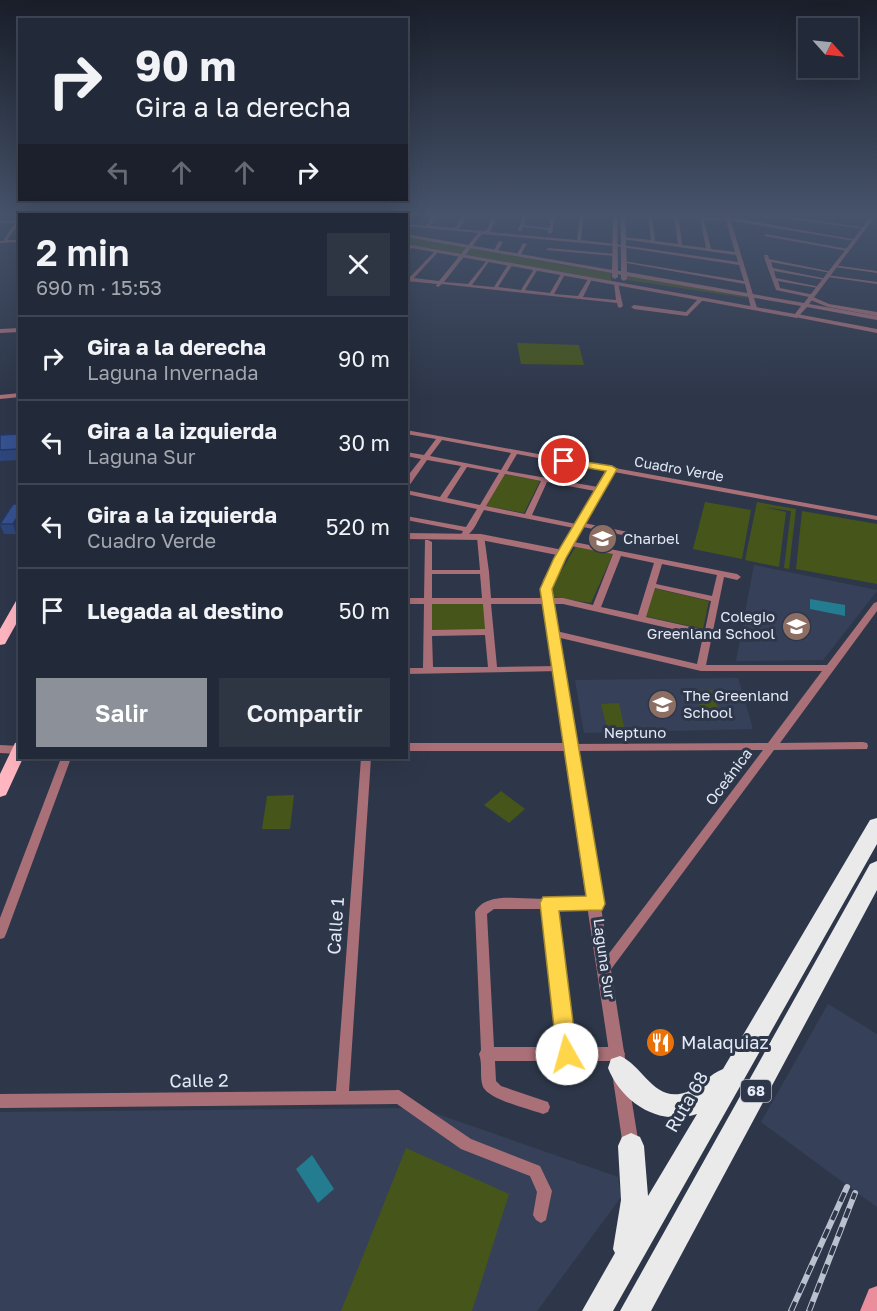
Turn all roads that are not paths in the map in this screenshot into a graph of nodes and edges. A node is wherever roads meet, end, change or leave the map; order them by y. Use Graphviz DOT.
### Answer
graph roads {
  1 [pos="446,275"];
  2 [pos="477,275"];
  3 [pos="504,275"];
  4 [pos="532,275"];
  5 [pos="562,275"];
  6 [pos="569,275"];
  7 [pos="615,275"];
  8 [pos="624,275"];
  9 [pos="636,275"];
  10 [pos="698,275"];
  11 [pos="718,275"];
  12 [pos="744,275"];
  13 [pos="773,275"];
  14 [pos="821,275"];
  15 [pos="828,276"];
  16 [pos="409,279"];
  17 [pos="590,279"];
  18 [pos="719,279"];
  19 [pos="774,279"];
  20 [pos="877,283"];
  21 [pos="616,284"];
  22 [pos="747,284"];
  23 [pos="438,285"];
  24 [pos="624,285"];
  25 [pos="469,286"];
  26 [pos="819,287"];
  27 [pos="495,288"];
  28 [pos="522,292"];
  29 [pos="551,295"];
  30 [pos="751,296"];
  31 [pos="811,297"];
  32 [pos="580,298"];
  33 [pos="701,299"];
  34 [pos="619,302"];
  35 [pos="804,305"];
  36 [pos="634,308"];
  37 [pos="754,308"];
  38 [pos="797,316"];
  39 [pos="877,316"];
  40 [pos="18,330"];
  41 [pos="0,331"];
  42 [pos="877,331"];
  43 [pos="18,395"];
  44 [pos="0,397"];
  45 [pos="408,432"];
  46 [pos="440,438"];
  47 [pos="515,452"];
  48 [pos="408,454"];
  49 [pos="426,458"];
  50 [pos="465,465"];
  51 [pos="612,469"];
  52 [pos="503,472"];
  53 [pos="545,480"];
  54 [pos="408,481"];
  55 [pos="600,490"];
  56 [pos="408,492"];
  57 [pos="442,500"];
  58 [pos="482,507"];
  59 [pos="528,516"];
  60 [pos="408,518"];
  61 [pos="877,518"];
  62 [pos="579,525"];
  63 [pos="467,533"];
  64 [pos="408,536"];
  65 [pos="482,539"];
  66 [pos="408,542"];
  67 [pos="428,542"];
  68 [pos="667,542"];
  69 [pos="564,551"];
  70 [pos="618,553"];
  71 [pos="659,561"];
  72 [pos="428,572"];
  73 [pos="485,572"];
  74 [pos="721,574"];
  75 [pos="737,577"];
  76 [pos="651,585"];
  77 [pos="715,599"];
  78 [pos="487,600"];
  79 [pos="547,600"];
  80 [pos="408,601"];
  81 [pos="428,601"];
  82 [pos="877,604"];
  83 [pos="18,608"];
  84 [pos="596,608"];
  85 [pos="641,619"];
  86 [pos="490,632"];
  87 [pos="428,633"];
  88 [pos="552,633"];
  89 [pos="708,634"];
  90 [pos="0,641"];
  91 [pos="701,668"];
  92 [pos="829,668"];
  93 [pos="558,669"];
  94 [pos="493,670"];
  95 [pos="408,671"];
  96 [pos="428,671"];
  97 [pos="863,746"];
  98 [pos="408,747"];
  99 [pos="570,747"];
  100 [pos="769,747"];
  101 [pos="0,749"];
  102 [pos="18,749"];
  103 [pos="18,751"];
  104 [pos="66,759"];
  105 [pos="366,759"];
  106 [pos="0,791"];
  107 [pos="877,826"];
  108 [pos="877,870"];
  109 [pos="549,903"];
  110 [pos="596,904"];
  111 [pos="0,934"];
  112 [pos="605,968"];
  113 [pos="486,1054"];
  114 [pos="567,1054"];
  115 [pos="619,1061"];
  116 [pos="738,1068"];
  117 [pos="342,1097"];
  118 [pos="0,1101"];
  119 [pos="543,1107"];
  120 [pos="631,1146"];
  121 [pos="541,1215"];
  122 [pos="621,1270"];
  123 [pos="877,1297"];
  124 [pos="597,1311"];
  125 [pos="634,1311"];
  126 [pos="871,1311"];
  1 -- 23 [label="street"];
  2 -- 25 [label="street"];
  3 -- 27 [label="street"];
  4 -- 28 [label="street"];
  5 -- 29 [label="street"];
  6 -- 17 [label="street"];
  7 -- 21 [label="street"];
  8 -- 24 [label="street"];
  9 -- 30 [label="street"];
  10 -- 18 [label="street"];
  11 -- 18 [label="street"];
  12 -- 22 [label="street"];
  13 -- 19 [label="street"];
  14 -- 15 [label="street"];
  15 -- 20 [label="street"];
  15 -- 26 [label="street"];
  16 -- 23 [label="street"];
  17 -- 21 [label="street"];
  17 -- 32 [label="street"];
  18 -- 22 [label="street"];
  19 -- 26 [label="street"];
  19 -- 31 [label="street"];
  21 -- 24 [label="street"];
  21 -- 34 [label="street"];
  22 -- 30 [label="street"];
  23 -- 25 [label="street"];
  24 -- 33 [label="street"];
  24 -- 34 [label="street"];
  25 -- 27 [label="street"];
  26 -- 31 [label="street"];
  27 -- 28 [label="street"];
  28 -- 29 [label="street"];
  29 -- 32 [label="street"];
  30 -- 35 [label="street"];
  30 -- 37 [label="street"];
  31 -- 35 [label="street"];
  31 -- 39 [label="street"];
  32 -- 34 [label="street"];
  33 -- 36 [label="street"];
  33 -- 37 [label="street"];
  35 -- 38 [label="street"];
  35 -- 39 [label="street"];
  37 -- 38 [label="street"];
  38 -- 42 [label="street"];
  40 -- 41 [label="street"];
  43 -- 44 [label="street"];
  45 -- 46 [label="street, Cuadro Verde"];
  46 -- 47 [label="street, Cuadro Verde"];
  46 -- 49 [label="street"];
  47 -- 51 [label="street, Cuadro Verde"];
  47 -- 52 [label="street"];
  48 -- 49 [label="street"];
  49 -- 50 [label="street"];
  49 -- 54 [label="street"];
  50 -- 52 [label="street"];
  50 -- 57 [label="street"];
  51 -- 55 [label="street, Laguna Sur"];
  51 -- 61 [label="street, Cuadro Verde"];
  52 -- 53 [label="street"];
  52 -- 58 [label="street"];
  53 -- 55 [label="street"];
  53 -- 59 [label="street"];
  55 -- 62 [label="street, Laguna Sur"];
  56 -- 57 [label="street"];
  57 -- 58 [label="street"];
  58 -- 59 [label="street"];
  58 -- 63 [label="street"];
  59 -- 62 [label="street"];
  60 -- 63 [label="street"];
  62 -- 68 [label="street"];
  62 -- 69 [label="street, Laguna Sur"];
  63 -- 64 [label="street"];
  63 -- 65 [label="street"];
  65 -- 67 [label="street"];
  65 -- 69 [label="street"];
  65 -- 73 [label="street"];
  66 -- 67 [label="street"];
  67 -- 72 [label="street"];
  69 -- 70 [label="street"];
  69 -- 79 [label="street, Laguna Sur"];
  70 -- 71 [label="street"];
  70 -- 84 [label="street"];
  71 -- 74 [label="street"];
  71 -- 76 [label="street"];
  72 -- 73 [label="street"];
  72 -- 81 [label="street"];
  73 -- 78 [label="street"];
  74 -- 75 [label="street"];
  74 -- 77 [label="street"];
  76 -- 77 [label="street"];
  76 -- 85 [label="street"];
  77 -- 89 [label="street"];
  78 -- 79 [label="street"];
  78 -- 81 [label="street"];
  78 -- 86 [label="street"];
  79 -- 84 [label="street"];
  79 -- 88 [label="street, Laguna Sur"];
  80 -- 81 [label="street"];
  81 -- 87 [label="street"];
  82 -- 92 [label="street, Oceánica"];
  83 -- 90 [label="main road"];
  84 -- 85 [label="street"];
  85 -- 89 [label="street"];
  86 -- 87 [label="street"];
  86 -- 94 [label="street"];
  87 -- 96 [label="street"];
  88 -- 91 [label="street"];
  88 -- 93 [label="street, Laguna Sur"];
  89 -- 91 [label="street"];
  91 -- 92 [label="street"];
  92 -- 100 [label="street, Oceánica"];
  93 -- 94 [label="street"];
  93 -- 99 [label="street, Laguna Sur"];
  94 -- 96 [label="street"];
  95 -- 96 [label="street"];
  97 -- 100 [label="street, Neptuno"];
  98 -- 99 [label="street, Neptuno"];
  99 -- 100 [label="street, Neptuno"];
  99 -- 110 [label="street, Laguna Sur"];
  100 -- 112 [label="street, Oceánica"];
  101 -- 102 [label="street"];
  103 -- 106 [label="main road"];
  104 -- 111 [label="street"];
  105 -- 117 [label="street, Calle 1"];
  107 -- 116 [label="highway, Ruta 68 / 68"];
  108 -- 125 [label="highway, 68"];
  109 -- 110 [label="street"];
  109 -- 113 [label="street"];
  109 -- 114 [label="street"];
  110 -- 112 [label="street, Laguna Sur"];
  112 -- 115 [label="street, Laguna Sur"];
  113 -- 114 [label="street"];
  113 -- 119 [label="street"];
  114 -- 115 [label="street"];
  115 -- 116 [label="highway"];
  115 -- 120 [label="street, Laguna Sur"];
  116 -- 122 [label="highway, Ruta 68 / 68"];
  117 -- 118 [label="street, Calle 2"];
  117 -- 121 [label="street, Calle 2"];
  120 -- 122 [label="highway"];
  122 -- 124 [label="highway, Ruta 68 / 68"];
  123 -- 126 [label="main road"];
}
